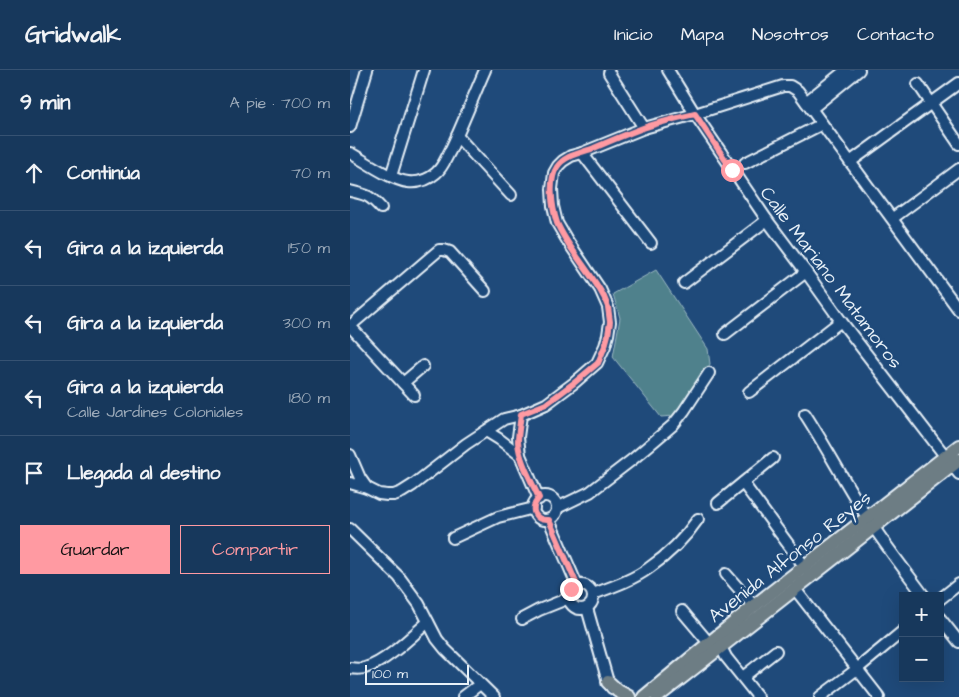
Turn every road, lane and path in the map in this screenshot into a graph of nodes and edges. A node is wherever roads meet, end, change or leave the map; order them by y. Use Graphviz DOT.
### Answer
graph roads {
  1 [pos="367,70"];
  2 [pos="424,70"];
  3 [pos="485,70"];
  4 [pos="668,70"];
  5 [pos="850,72"];
  6 [pos="609,73"];
  7 [pos="959,83"];
  8 [pos="918,84"];
  9 [pos="806,102"];
  10 [pos="931,104"];
  11 [pos="352,107"];
  12 [pos="695,114"];
  13 [pos="822,124"];
  14 [pos="350,127"];
  15 [pos="644,128"];
  16 [pos="457,136"];
  17 [pos="959,144"];
  18 [pos="350,152"];
  19 [pos="582,153"];
  20 [pos="850,162"];
  21 [pos="744,163"];
  22 [pos="959,169"];
  23 [pos="391,176"];
  24 [pos="350,192"];
  25 [pos="511,195"];
  26 [pos="381,208"];
  27 [pos="892,218"];
  28 [pos="767,220"];
  29 [pos="652,243"];
  30 [pos="806,272"];
  31 [pos="684,283"];
  32 [pos="485,291"];
  33 [pos="959,310"];
  34 [pos="841,321"];
  35 [pos="350,326"];
  36 [pos="725,334"];
  37 [pos="423,366"];
  38 [pos="709,374"];
  39 [pos="403,383"];
  40 [pos="749,392"];
  41 [pos="414,395"];
  42 [pos="521,414"];
  43 [pos="805,414"];
  44 [pos="486,431"];
  45 [pos="959,446"];
  46 [pos="350,455"];
  47 [pos="520,455"];
  48 [pos="773,458"];
  49 [pos="954,464"];
  50 [pos="350,483"];
  51 [pos="742,483"];
  52 [pos="367,488"];
  53 [pos="536,503"];
  54 [pos="718,503"];
  55 [pos="557,508"];
  56 [pos="549,520"];
  57 [pos="698,520"];
  58 [pos="871,523"];
  59 [pos="350,529"];
  60 [pos="453,538"];
  61 [pos="805,567"];
  62 [pos="726,574"];
  63 [pos="959,584"];
  64 [pos="577,585"];
  65 [pos="795,589"];
  66 [pos="921,592"];
  67 [pos="593,594"];
  68 [pos="944,596"];
  69 [pos="568,598"];
  70 [pos="754,606"];
  71 [pos="587,608"];
  72 [pos="682,611"];
  73 [pos="522,619"];
  74 [pos="428,622"];
  75 [pos="944,623"];
  76 [pos="899,633"];
  77 [pos="959,642"];
  78 [pos="715,645"];
  79 [pos="776,652"];
  80 [pos="350,668"];
  81 [pos="857,669"];
  82 [pos="743,677"];
  83 [pos="608,682"];
  84 [pos="480,684"];
  85 [pos="463,697"];
  86 [pos="494,697"];
  87 [pos="612,697"];
  88 [pos="618,697"];
  89 [pos="629,697"];
  90 [pos="644,697"];
  91 [pos="657,697"];
  92 [pos="758,697"];
  93 [pos="820,697"];
  94 [pos="879,697"];
  1 -- 11 [label="street"];
  2 -- 23 [label="street"];
  3 -- 16 [label="street"];
  4 -- 12 [label="street, Calle Mariano Matamoros"];
  5 -- 9 [label="street"];
  6 -- 15 [label="street"];
  7 -- 10 [label="street"];
  8 -- 10 [label="street"];
  9 -- 12 [label="street"];
  9 -- 13 [label="street"];
  10 -- 17 [label="street"];
  10 -- 20 [label="street"];
  11 -- 14 [label="street"];
  12 -- 15 [label="street"];
  12 -- 28 [label="street, Calle Mariano Matamoros"];
  13 -- 20 [label="street"];
  13 -- 21 [label="street"];
  15 -- 19 [label="street"];
  16 -- 23 [label="street"];
  16 -- 25 [label="street"];
  18 -- 23 [label="street"];
  19 -- 29 [label="street"];
  19 -- 42 [label="street"];
  20 -- 27 [label="street"];
  22 -- 27 [label="street"];
  24 -- 26 [label="street"];
  27 -- 33 [label="street"];
  28 -- 30 [label="street, Calle Mariano Matamoros"];
  28 -- 31 [label="street"];
  30 -- 34 [label="street, Calle Mariano Matamoros"];
  30 -- 36 [label="street"];
  32 -- 35 [label="street"];
  34 -- 40 [label="street"];
  34 -- 49 [label="street, Calle Mariano Matamoros"];
  35 -- 39 [label="street"];
  37 -- 39 [label="street"];
  38 -- 55 [label="street"];
  39 -- 41 [label="street"];
  42 -- 44 [label="street"];
  42 -- 47 [label="street"];
  43 -- 58 [label="street"];
  44 -- 47 [label="street"];
  44 -- 52 [label="street"];
  45 -- 49 [label="main road, Avenida Alfonso Reyes"];
  46 -- 52 [label="street"];
  47 -- 53 [label="street"];
  48 -- 51 [label="street"];
  49 -- 58 [label="main road, Avenida Alfonso Reyes"];
  50 -- 52 [label="street"];
  51 -- 54 [label="street"];
  51 -- 61 [label="street"];
  53 -- 55 [label="street"];
  53 -- 56 [label="street"];
  53 -- 60 [label="street"];
  55 -- 56 [label="street"];
  56 -- 64 [label="street"];
  57 -- 67 [label="street"];
  58 -- 61 [label="main road, Avenida Alfonso Reyes"];
  58 -- 65 [label="main road, Avenida Alfonso Reyes"];
  58 -- 66 [label="street"];
  59 -- 74 [label="street"];
  61 -- 70 [label="main road, Avenida Alfonso Reyes"];
  62 -- 70 [label="street"];
  63 -- 68 [label="street"];
  64 -- 67 [label="street"];
  64 -- 69 [label="street"];
  65 -- 78 [label="main road, Avenida Alfonso Reyes"];
  65 -- 81 [label="street"];
  67 -- 71 [label="street"];
  69 -- 71 [label="street"];
  69 -- 73 [label="street"];
  70 -- 78 [label="main road, Avenida Alfonso Reyes"];
  71 -- 83 [label="street"];
  72 -- 78 [label="street"];
  74 -- 80 [label="street"];
  74 -- 84 [label="street"];
  75 -- 77 [label="street"];
  76 -- 81 [label="street"];
  78 -- 82 [label="street"];
  78 -- 90 [label="main road, Avenida Alfonso Reyes"];
  78 -- 91 [label="main road, Avenida Alfonso Reyes"];
  79 -- 82 [label="street"];
  81 -- 93 [label="street"];
  81 -- 94 [label="street"];
  82 -- 92 [label="street"];
  83 -- 87 [label="main road"];
  83 -- 88 [label="street"];
  83 -- 89 [label="main road"];
  84 -- 85 [label="street"];
  84 -- 86 [label="street"];
}
